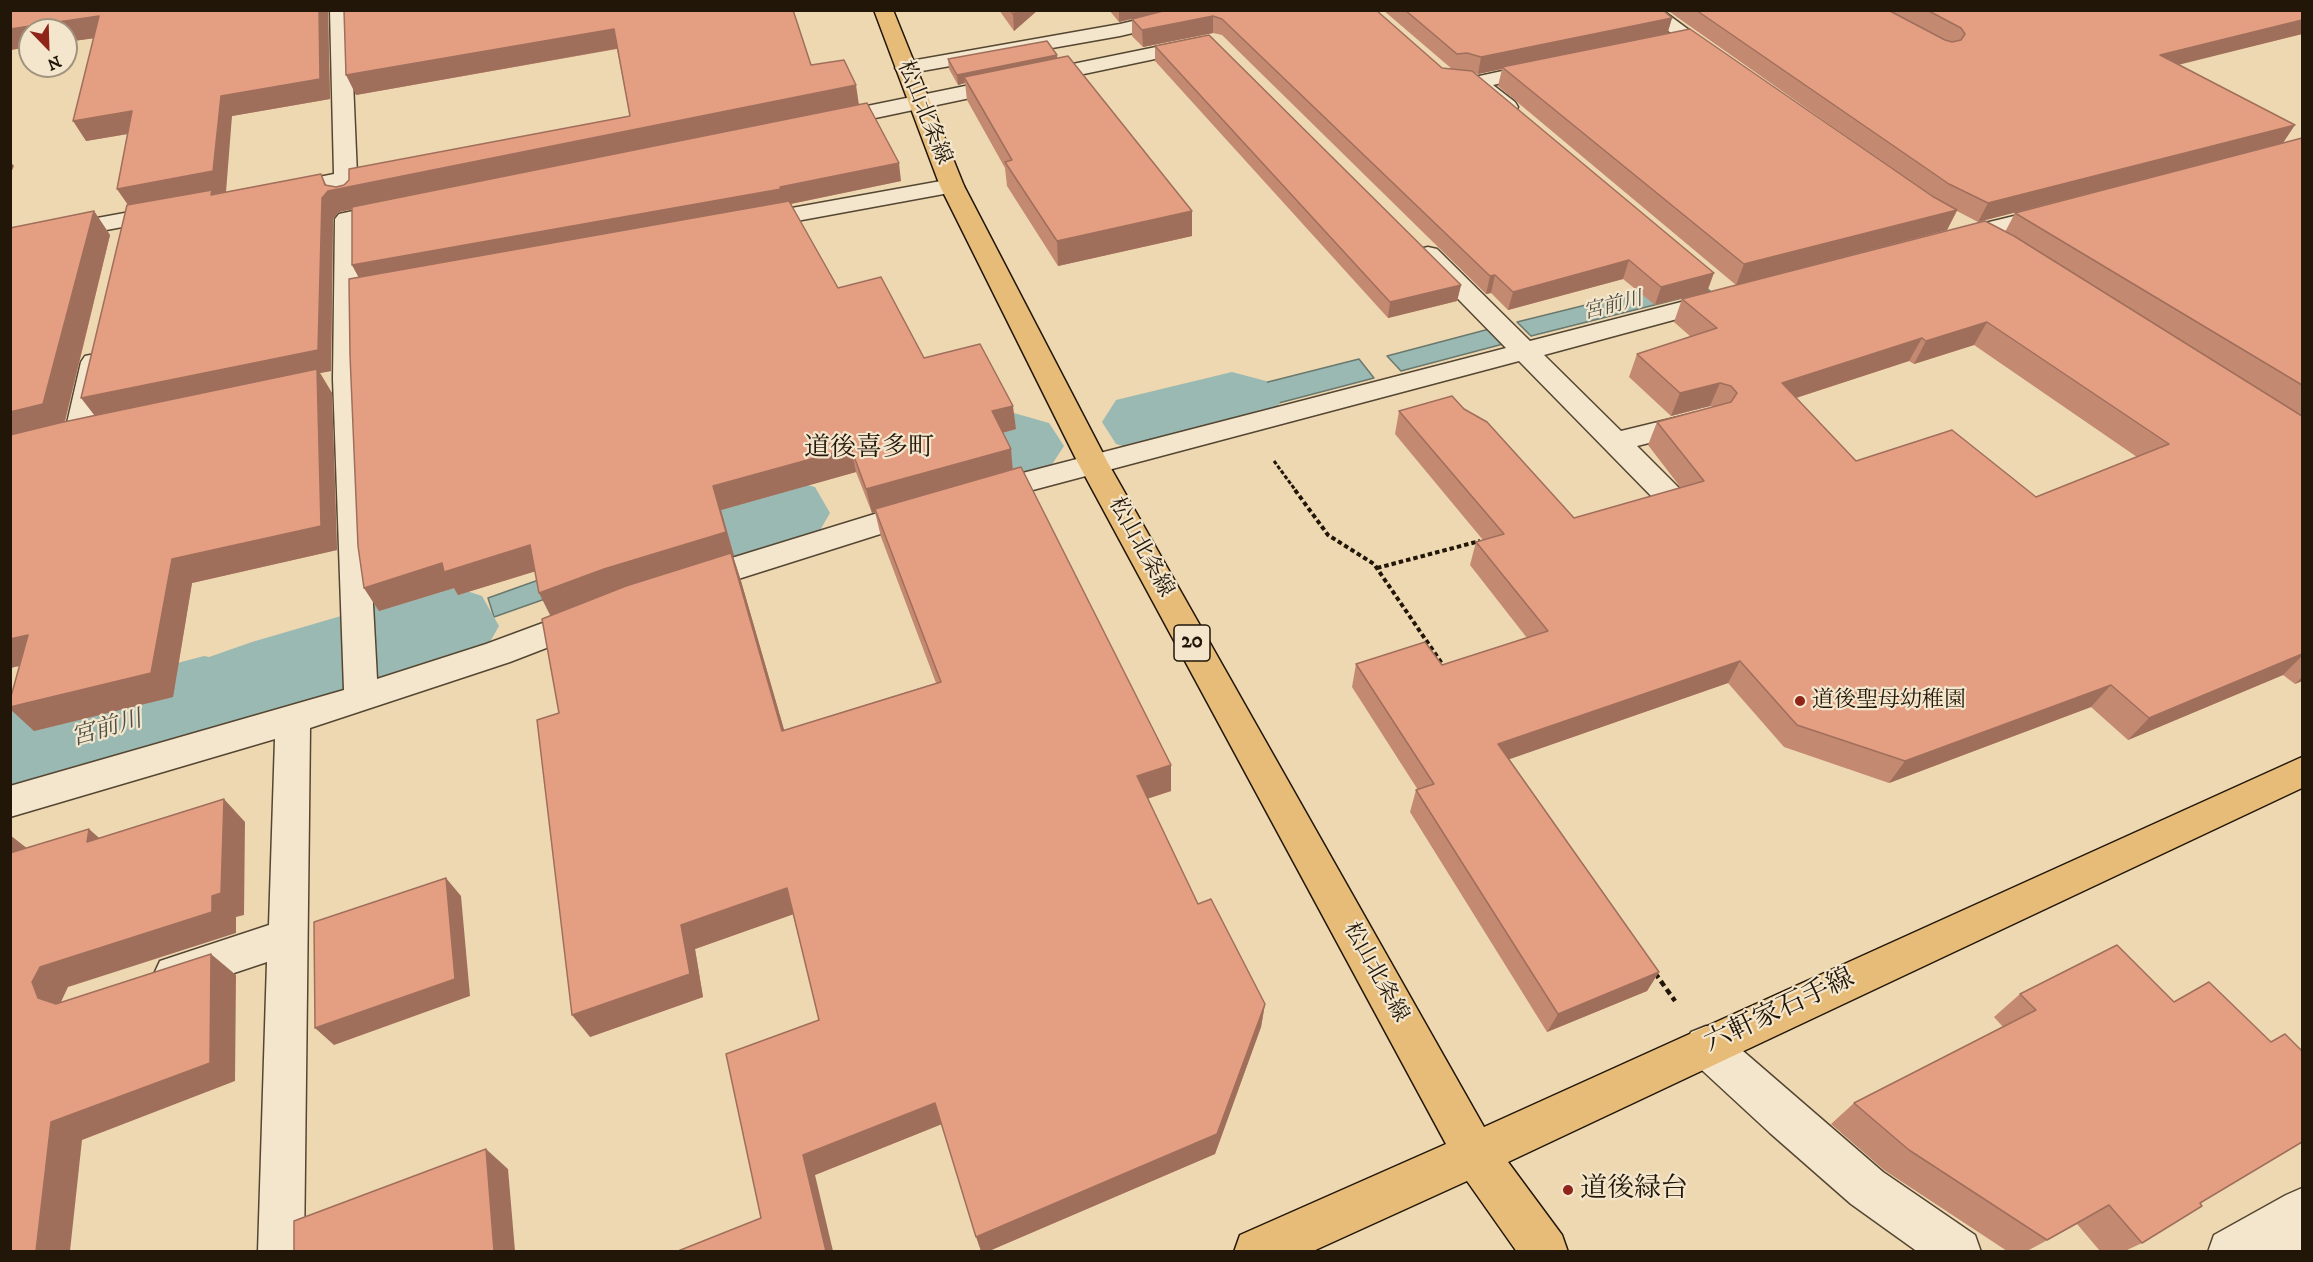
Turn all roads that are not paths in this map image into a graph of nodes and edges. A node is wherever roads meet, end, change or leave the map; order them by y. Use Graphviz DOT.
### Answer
graph roads {
  1 [pos="883,10"];
  2 [pos="1207,10"];
  3 [pos="1650,10"];
  4 [pos="347,12"];
  5 [pos="1690,38"];
  6 [pos="1656,45"];
  7 [pos="1221,49"];
  8 [pos="1566,63"];
  9 [pos="905,68"];
  10 [pos="1738,73"];
  11 [pos="920,102"];
  12 [pos="1521,119"];
  13 [pos="802,126"];
  14 [pos="344,179"];
  15 [pos="952,186"];
  16 [pos="264,194"];
  17 [pos="417,205"];
  18 [pos="2073,208"];
  19 [pos="185,209"];
  20 [pos="347,219"];
  21 [pos="1948,219"];
  22 [pos="730,226"];
  23 [pos="1974,233"];
  24 [pos="1413,238"];
  25 [pos="10,241"];
  26 [pos="1928,245"];
  27 [pos="2011,252"];
  28 [pos="1729,291"];
  29 [pos="102,333"];
  30 [pos="1526,351"];
  31 [pos="1711,417"];
  32 [pos="78,436"];
  33 [pos="1616,442"];
  34 [pos="1093,464"];
  35 [pos="1670,497"];
  36 [pos="672,588"];
  37 [pos="606,611"];
  38 [pos="361,696"];
  39 [pos="293,720"];
  40 [pos="2302,772"];
  41 [pos="10,802"];
  42 [pos="288,937"];
  43 [pos="141,985"];
  44 [pos="1706,1046"];
  45 [pos="1475,1154"];
  46 [pos="2291,1230"];
  47 [pos="281,1251"];
  48 [pos="1257,1251"];
  49 [pos="1545,1251"];
  50 [pos="1958,1251"];
  51 [pos="2231,1251"];
  1 -- 9 [label="main road, 松山北条線 / 20"];
  2 -- 9 [label="street"];
  3 -- 5 [label="street"];
  4 -- 14 [label="street"];
  5 -- 6 [label="street"];
  5 -- 10 [label="street"];
  7 -- 11 [label="street"];
  8 -- 12 [label="street"];
  9 -- 11 [label="main road, 松山北条線 / 20"];
  11 -- 13 [label="street"];
  11 -- 15 [label="main road, 松山北条線 / 20"];
  14 -- 16 [label="street"];
  14 -- 20 [label="street"];
  15 -- 22 [label="street"];
  15 -- 34 [label="main road, 松山北条線 / 20"];
  17 -- 20 [label="street"];
  18 -- 23 [label="street"];
  19 -- 25 [label="street"];
  20 -- 38 [label="street"];
  21 -- 23 [label="street"];
  23 -- 26 [label="street"];
  23 -- 27 [label="street"];
  24 -- 30 [label="street"];
  28 -- 30 [label="street"];
  29 -- 32 [label="street"];
  30 -- 33 [label="street"];
  30 -- 34 [label="street"];
  31 -- 33 [label="street"];
  33 -- 35 [label="street"];
  34 -- 36 [label="street"];
  34 -- 45 [label="main road, 松山北条線 / 20"];
  37 -- 38 [label="street"];
  38 -- 39 [label="street"];
  39 -- 41 [label="street"];
  39 -- 42 [label="street"];
  40 -- 44 [label="main road, 六軒家石手線"];
  42 -- 43 [label="street"];
  42 -- 47 [label="street"];
  44 -- 45 [label="main road, 六軒家石手線"];
  44 -- 50 [label="street"];
  45 -- 48 [label="main road, 六軒家石手線"];
  45 -- 49 [label="main road, 松山北条線 / 20"];
  46 -- 51 [label="street"];
}
